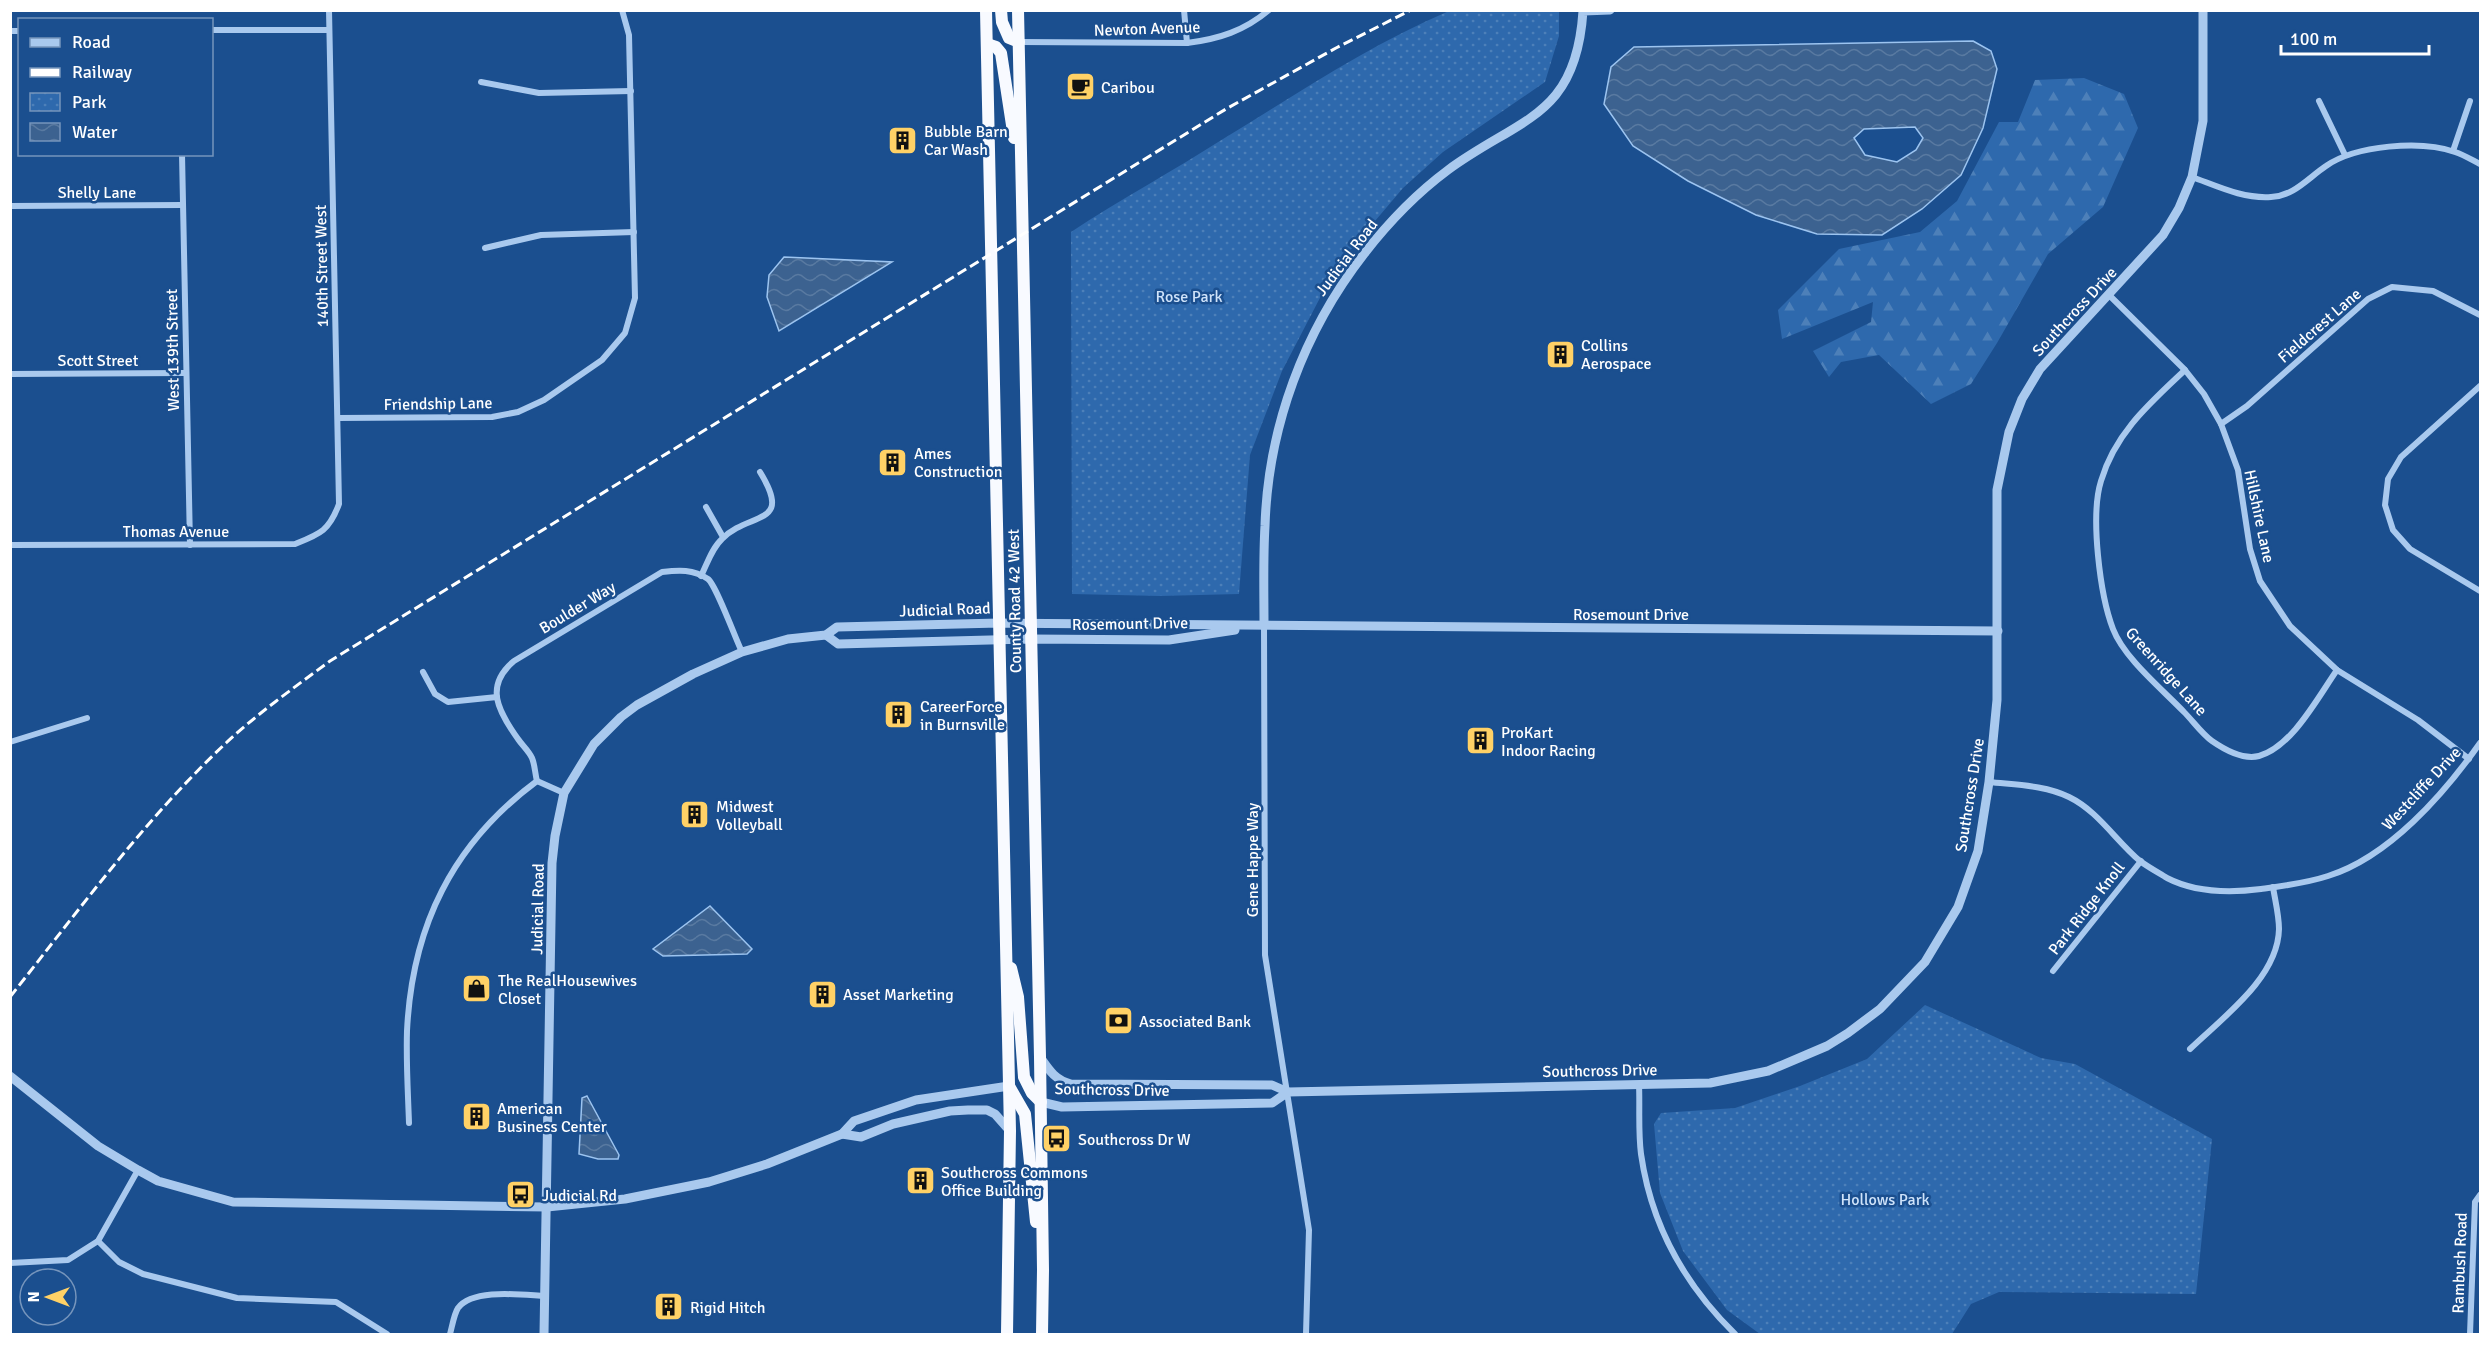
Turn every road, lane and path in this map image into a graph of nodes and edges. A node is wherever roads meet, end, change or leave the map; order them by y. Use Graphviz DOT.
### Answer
graph roads {
  1 [pos="329,10"];
  2 [pos="622,10"];
  3 [pos="986,10"];
  4 [pos="1001,10"];
  5 [pos="1018,10"];
  6 [pos="1184,10"];
  7 [pos="1269,10"];
  8 [pos="1610,10"];
  9 [pos="2203,10"];
  10 [pos="1583,11"];
  11 [pos="213,30"];
  12 [pos="329,30"];
  13 [pos="1019,42"];
  14 [pos="1187,42"];
  15 [pos="987,44"];
  16 [pos="481,82"];
  17 [pos="631,91"];
  18 [pos="2319,101"];
  19 [pos="2470,101"];
  20 [pos="2453,151"];
  21 [pos="2344,155"];
  22 [pos="182,156"];
  23 [pos="2481,164"];
  24 [pos="2192,177"];
  25 [pos="1022,195"];
  26 [pos="183,205"];
  27 [pos="10,206"];
  28 [pos="634,232"];
  29 [pos="485,248"];
  30 [pos="2109,296"];
  31 [pos="2481,315"];
  32 [pos="2185,370"];
  33 [pos="186,373"];
  34 [pos="10,374"];
  35 [pos="2481,386"];
  36 [pos="338,418"];
  37 [pos="2221,424"];
  38 [pos="760,472"];
  39 [pos="706,507"];
  40 [pos="333,521"];
  41 [pos="723,537"];
  42 [pos="10,544"];
  43 [pos="190,544"];
  44 [pos="701,576"];
  45 [pos="2481,591"];
  46 [pos="999,623"];
  47 [pos="1031,623"];
  48 [pos="1264,626"];
  49 [pos="1998,631"];
  50 [pos="825,635"];
  51 [pos="1031,639"];
  52 [pos="999,640"];
  53 [pos="742,652"];
  54 [pos="2337,670"];
  55 [pos="423,672"];
  56 [pos="497,697"];
  57 [pos="87,718"];
  58 [pos="10,742"];
  59 [pos="2481,743"];
  60 [pos="2469,759"];
  61 [pos="537,781"];
  62 [pos="1989,782"];
  63 [pos="564,793"];
  64 [pos="2140,861"];
  65 [pos="2273,887"];
  66 [pos="1006,946"];
  67 [pos="2053,971"];
  68 [pos="2190,1049"];
  69 [pos="1040,1057"];
  70 [pos="10,1076"];
  71 [pos="1639,1084"];
  72 [pos="1009,1086"];
  73 [pos="1288,1092"];
  74 [pos="1041,1102"];
  75 [pos="409,1123"];
  76 [pos="1010,1131"];
  77 [pos="842,1134"];
  78 [pos="138,1170"];
  79 [pos="2481,1195"];
  80 [pos="548,1207"];
  81 [pos="98,1241"];
  82 [pos="10,1263"];
  83 [pos="1043,1270"];
  84 [pos="545,1296"];
  85 [pos="387,1335"];
  86 [pos="450,1335"];
  87 [pos="544,1335"];
  88 [pos="1006,1335"];
  89 [pos="1042,1335"];
  90 [pos="1306,1335"];
  91 [pos="1735,1335"];
  92 [pos="2470,1335"];
  1 -- 12 [label="street, 140th Street West"];
  2 -- 17 [label="street, Friendship Lane"];
  3 -- 15 [label="highway, County Road 42 West"];
  4 -- 13 [label="highway"];
  5 -- 13 [label="highway, County Road 42 West"];
  6 -- 14 [label="street"];
  7 -- 14 [label="street, Newton Avenue"];
  8 -- 10 [label="street, Judicial Road"];
  9 -- 24 [label="street, Southcross Drive"];
  10 -- 48 [label="street, Judicial Road"];
  11 -- 12 [label="street"];
  12 -- 36 [label="street, 140th Street West"];
  13 -- 14 [label="street, Newton Avenue"];
  13 -- 25 [label="highway, County Road 42 West"];
  15 -- 25 [label="highway"];
  15 -- 46 [label="highway, County Road 42 West"];
  16 -- 17 [label="street"];
  17 -- 28 [label="street, Friendship Lane"];
  18 -- 21 [label="street"];
  19 -- 20 [label="street"];
  20 -- 21 [label="street"];
  20 -- 23 [label="street"];
  21 -- 24 [label="street"];
  22 -- 26 [label="street, West 139th Street"];
  24 -- 30 [label="street, Southcross Drive"];
  25 -- 47 [label="highway, County Road 42 West"];
  26 -- 27 [label="street, Shelly Lane"];
  26 -- 33 [label="street, West 139th Street"];
  28 -- 29 [label="street"];
  28 -- 36 [label="street, Friendship Lane"];
  30 -- 32 [label="street, Hillshire Lane"];
  30 -- 49 [label="street, Southcross Drive"];
  31 -- 37 [label="street, Fieldcrest Lane"];
  32 -- 37 [label="street, Hillshire Lane"];
  32 -- 54 [label="street, Greenridge Lane"];
  33 -- 34 [label="street, Scott Street"];
  33 -- 43 [label="street, West 139th Street"];
  35 -- 45 [label="street"];
  36 -- 40 [label="street, 140th Street West"];
  37 -- 54 [label="street, Hillshire Lane"];
  38 -- 41 [label="street"];
  39 -- 41 [label="street"];
  40 -- 43 [label="street, Thomas Avenue"];
  41 -- 44 [label="street"];
  42 -- 43 [label="street, Thomas Avenue"];
  44 -- 53 [label="street"];
  44 -- 56 [label="street, Boulder Way"];
  46 -- 47 [label="street, Judicial Road"];
  46 -- 50 [label="street, Judicial Road"];
  46 -- 52 [label="highway, County Road 42 West"];
  47 -- 48 [label="street, Rosemount Drive"];
  47 -- 51 [label="highway, County Road 42 West"];
  48 -- 49 [label="street, Rosemount Drive"];
  48 -- 51 [label="street, Rosemount Drive"];
  48 -- 73 [label="street, Gene Happe Way"];
  49 -- 62 [label="street, Southcross Drive"];
  50 -- 52 [label="street, Judicial Road"];
  50 -- 53 [label="street, Judicial Road"];
  51 -- 52 [label="street, Judicial Road"];
  51 -- 69 [label="highway, County Road 42 West"];
  52 -- 66 [label="highway, County Road 42 West"];
  53 -- 63 [label="street, Judicial Road"];
  54 -- 60 [label="street, Hillshire Lane"];
  55 -- 56 [label="street"];
  56 -- 61 [label="street"];
  57 -- 58 [label="street"];
  59 -- 60 [label="street, Westcliffe Drive"];
  60 -- 65 [label="street, Westcliffe Drive"];
  61 -- 63 [label="street"];
  61 -- 75 [label="street"];
  62 -- 64 [label="street, Westcliffe Drive"];
  62 -- 71 [label="street, Southcross Drive"];
  63 -- 80 [label="street, Judicial Road"];
  64 -- 65 [label="street, Westcliffe Drive"];
  64 -- 67 [label="street, Park Ridge Knoll"];
  65 -- 68 [label="street"];
  66 -- 72 [label="highway, County Road 42 West"];
  66 -- 74 [label="highway"];
  69 -- 73 [label="street, Southcross Drive"];
  69 -- 74 [label="highway, County Road 42 West"];
  70 -- 78 [label="street"];
  71 -- 73 [label="street, Southcross Drive"];
  71 -- 91 [label="street"];
  72 -- 76 [label="highway, County Road 42 West"];
  72 -- 77 [label="street"];
  72 -- 83 [label="highway"];
  73 -- 74 [label="street, Southcross Drive"];
  73 -- 90 [label="street, Gene Happe Way"];
  74 -- 83 [label="highway, County Road 42 West"];
  76 -- 77 [label="street"];
  76 -- 88 [label="highway, County Road 42 West"];
  77 -- 80 [label="street"];
  78 -- 80 [label="street"];
  78 -- 81 [label="street"];
  79 -- 92 [label="street, Rambush Road"];
  80 -- 84 [label="street, Judicial Road"];
  81 -- 82 [label="street"];
  81 -- 85 [label="street"];
  83 -- 89 [label="highway, County Road 42 West"];
  84 -- 86 [label="street"];
  84 -- 87 [label="street, Judicial Road"];
}
